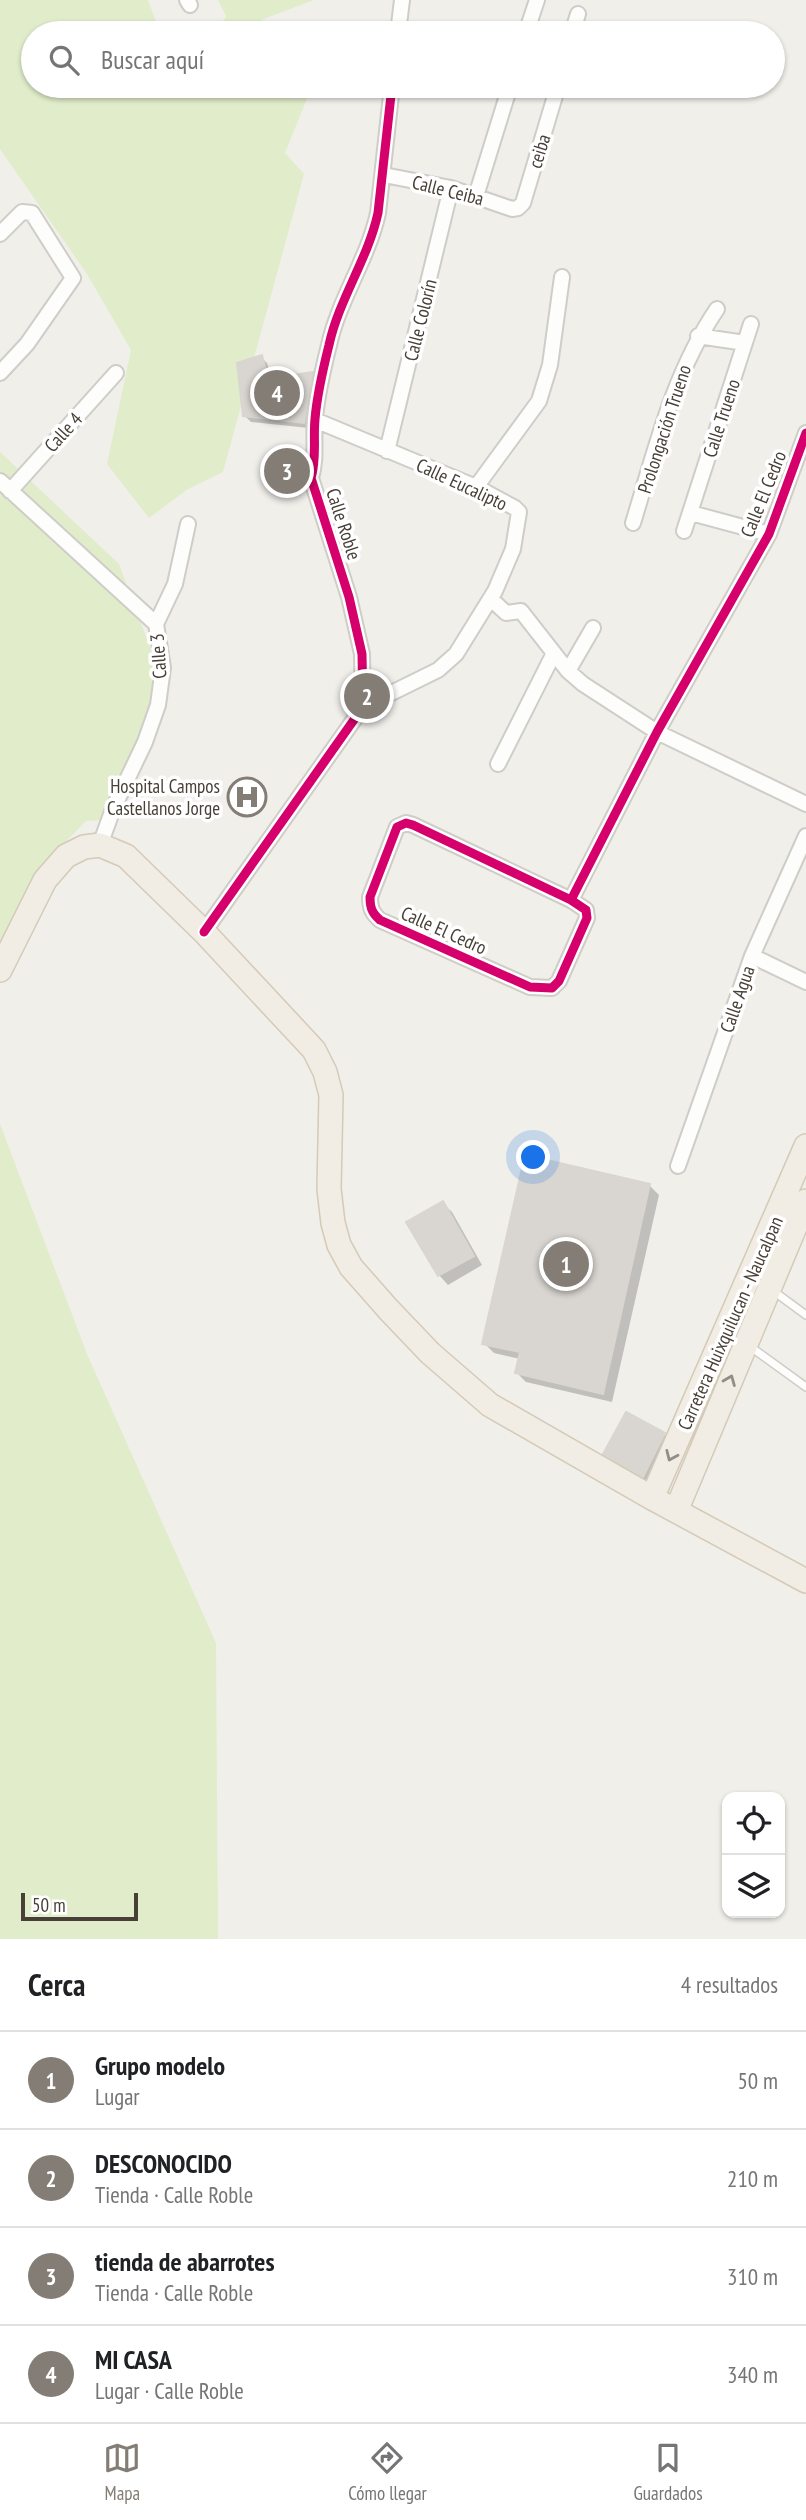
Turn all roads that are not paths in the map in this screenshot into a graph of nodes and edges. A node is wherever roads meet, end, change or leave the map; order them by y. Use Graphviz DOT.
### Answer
graph roads {
  1 [pos="402,0"];
  2 [pos="537,0"];
  3 [pos="578,14"];
  4 [pos="399,21"];
  5 [pos="530,21"];
  6 [pos="576,21"];
  7 [pos="391,98"];
  8 [pos="506,98"];
  9 [pos="554,98"];
  10 [pos="384,175"];
  11 [pos="451,188"];
  12 [pos="476,196"];
  13 [pos="512,209"];
  14 [pos="0,234"];
  15 [pos="562,277"];
  16 [pos="717,309"];
  17 [pos="751,324"];
  18 [pos="698,336"];
  19 [pos="745,343"];
  20 [pos="0,373"];
  21 [pos="116,373"];
  22 [pos="315,420"];
  23 [pos="806,433"];
  24 [pos="387,451"];
  25 [pos="5,486"];
  26 [pos="476,487"];
  27 [pos="691,513"];
  28 [pos="633,523"];
  29 [pos="188,524"];
  30 [pos="684,531"];
  31 [pos="769,534"];
  32 [pos="491,600"];
  33 [pos="156,624"];
  34 [pos="593,628"];
  35 [pos="554,653"];
  36 [pos="568,671"];
  37 [pos="363,707"];
  38 [pos="657,732"];
  39 [pos="498,764"];
  40 [pos="806,804"];
  41 [pos="806,836"];
  42 [pos="100,845"];
  43 [pos="571,900"];
  44 [pos="204,932"];
  45 [pos="752,957"];
  46 [pos="0,971"];
  47 [pos="806,982"];
  48 [pos="803,1160"];
  49 [pos="678,1166"];
  50 [pos="806,1201"];
  51 [pos="768,1287"];
  52 [pos="806,1315"];
  53 [pos="745,1343"];
  54 [pos="806,1387"];
  55 [pos="652,1498"];
  56 [pos="676,1511"];
  57 [pos="806,1581"];
  1 -- 4 [label="street"];
  2 -- 5 [label="street"];
  3 -- 6 [label="street"];
  7 -- 10 [label="street, Calle Roble"];
  8 -- 12 [label="street"];
  9 -- 13 [label="street, ceiba"];
  10 -- 11 [label="street, Calle Ceiba"];
  10 -- 22 [label="street, Calle Roble"];
  11 -- 12 [label="street, Calle Ceiba"];
  11 -- 24 [label="street, Calle Colorín"];
  12 -- 13 [label="street, Calle Ceiba"];
  14 -- 20 [label="street"];
  15 -- 26 [label="street"];
  16 -- 18 [label="street, Prolongación Trueno"];
  17 -- 19 [label="street, Calle Trueno"];
  18 -- 19 [label="street"];
  18 -- 28 [label="street, Prolongación Trueno"];
  19 -- 27 [label="street, Calle Trueno"];
  21 -- 25 [label="street, Calle 4"];
  22 -- 24 [label="street, Calle Eucalipto"];
  22 -- 37 [label="street, Calle Roble"];
  23 -- 31 [label="street, Calle El Cedro"];
  24 -- 26 [label="street, Calle Eucalipto"];
  25 -- 33 [label="street, Calle 3"];
  26 -- 32 [label="street, Calle Eucalipto"];
  27 -- 30 [label="street, Calle Trueno"];
  27 -- 31 [label="street"];
  29 -- 33 [label="street"];
  31 -- 38 [label="street, Calle El Cedro"];
  32 -- 35 [label="street"];
  32 -- 37 [label="street, Calle Eucalipto"];
  33 -- 42 [label="street, Calle 3"];
  34 -- 36 [label="street"];
  35 -- 36 [label="street"];
  35 -- 39 [label="street"];
  36 -- 38 [label="street"];
  37 -- 44 [label="street"];
  38 -- 40 [label="street"];
  38 -- 43 [label="street, Calle El Cedro"];
  41 -- 45 [label="street, Calle Agua"];
  42 -- 44 [label="main road"];
  42 -- 46 [label="main road"];
  43 -- 43 [label="street, Calle El Cedro"];
  44 -- 55 [label="main road"];
  45 -- 47 [label="street"];
  45 -- 49 [label="street, Calle Agua"];
  48 -- 55 [label="main road, Carretera Huixquilucan - Naucalpan, one-way"];
  50 -- 51 [label="main road, Carretera Huixquilucan - Naucalpan"];
  51 -- 52 [label="lane"];
  51 -- 53 [label="main road, Carretera Huixquilucan - Naucalpan"];
  53 -- 54 [label="lane"];
  56 -- 53 [label="main road, Carretera Huixquilucan - Naucalpan, one-way"];
  55 -- 56 [label="main road"];
  56 -- 57 [label="main road"];
}
